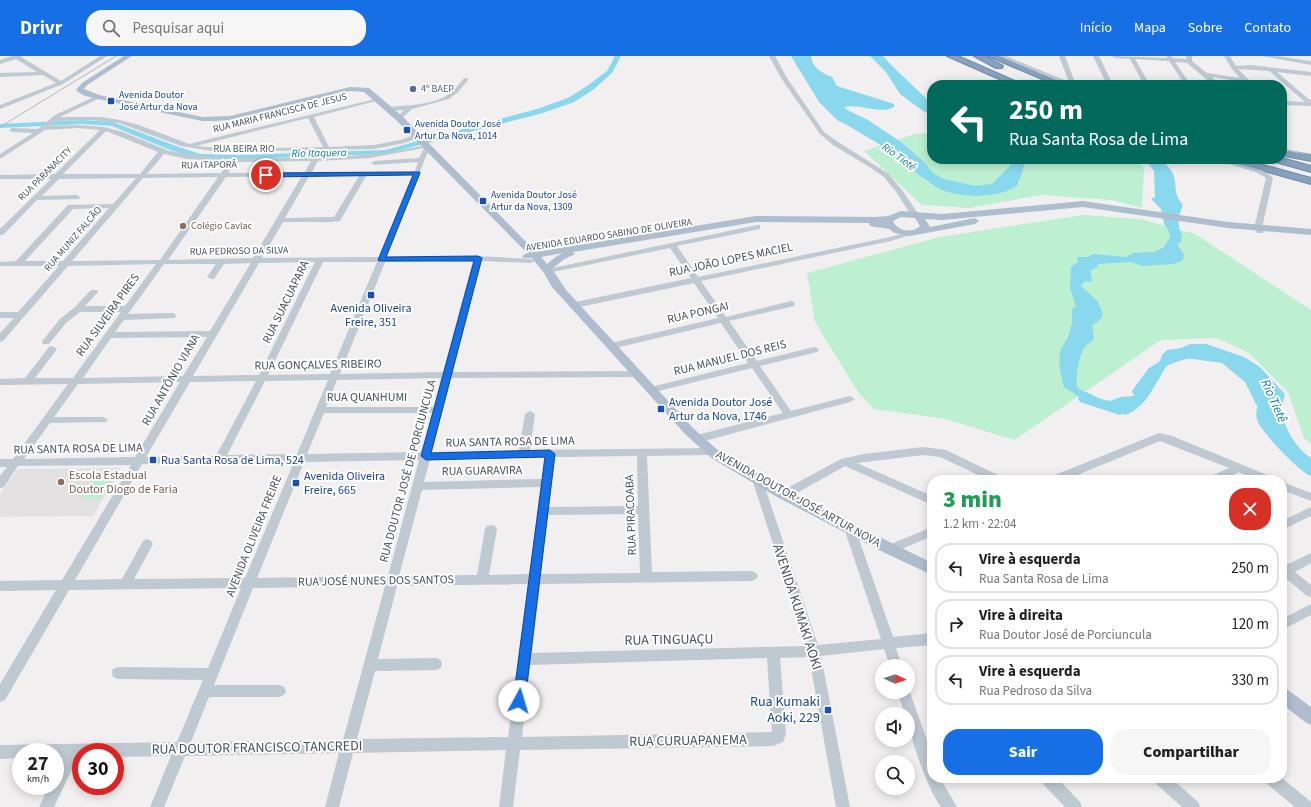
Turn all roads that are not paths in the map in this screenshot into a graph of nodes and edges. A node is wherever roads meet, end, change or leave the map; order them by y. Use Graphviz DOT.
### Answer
graph roads {
  1 [pos="17,56"];
  2 [pos="129,56"];
  3 [pos="772,56"];
  4 [pos="951,56"];
  5 [pos="964,56"];
  6 [pos="978,56"];
  7 [pos="992,56"];
  8 [pos="1001,56"];
  9 [pos="1062,56"];
  10 [pos="1096,56"];
  11 [pos="1115,56"];
  12 [pos="1227,56"];
  13 [pos="1265,56"];
  14 [pos="99,57"];
  15 [pos="1131,57"];
  16 [pos="1170,58"];
  17 [pos="1189,58"];
  18 [pos="0,62"];
  19 [pos="1311,63"];
  20 [pos="1234,68"];
  21 [pos="1270,69"];
  22 [pos="44,73"];
  23 [pos="1311,74"];
  24 [pos="0,75"];
  25 [pos="1206,75"];
  26 [pos="466,79"];
  27 [pos="1008,80"];
  28 [pos="1019,80"];
  29 [pos="1036,80"];
  30 [pos="1053,80"];
  31 [pos="1054,80"];
  32 [pos="1071,80"];
  33 [pos="1108,80"];
  34 [pos="1143,80"];
  35 [pos="1185,80"];
  36 [pos="1212,80"];
  37 [pos="1245,80"];
  38 [pos="1283,80"];
  39 [pos="61,82"];
  40 [pos="1287,84"];
  41 [pos="98,97"];
  42 [pos="378,99"];
  43 [pos="0,100"];
  44 [pos="15,102"];
  45 [pos="1287,103"];
  46 [pos="1311,104"];
  47 [pos="0,107"];
  48 [pos="410,108"];
  49 [pos="388,109"];
  50 [pos="310,116"];
  51 [pos="399,118"];
  52 [pos="52,120"];
  53 [pos="43,129"];
  54 [pos="105,129"];
  55 [pos="12,130"];
  56 [pos="424,144"];
  57 [pos="188,146"];
  58 [pos="327,150"];
  59 [pos="162,152"];
  60 [pos="1287,154"];
  61 [pos="1287,155"];
  62 [pos="0,157"];
  63 [pos="1311,158"];
  64 [pos="316,159"];
  65 [pos="234,160"];
  66 [pos="374,163"];
  67 [pos="1287,163"];
  68 [pos="1232,164"];
  69 [pos="1247,164"];
  70 [pos="1270,164"];
  71 [pos="1311,164"];
  72 [pos="420,166"];
  73 [pos="1311,169"];
  74 [pos="364,173"];
  75 [pos="308,174"];
  76 [pos="224,175"];
  77 [pos="1311,175"];
  78 [pos="141,176"];
  79 [pos="0,177"];
  80 [pos="57,177"];
  81 [pos="1311,183"];
  82 [pos="76,197"];
  83 [pos="36,198"];
  84 [pos="115,206"];
  85 [pos="490,212"];
  86 [pos="913,213"];
  87 [pos="1159,215"];
  88 [pos="890,218"];
  89 [pos="281,220"];
  90 [pos="757,227"];
  91 [pos="893,228"];
  92 [pos="919,229"];
  93 [pos="1260,229"];
  94 [pos="512,232"];
  95 [pos="1311,232"];
  96 [pos="0,233"];
  97 [pos="891,239"];
  98 [pos="672,244"];
  99 [pos="552,252"];
  100 [pos="570,254"];
  101 [pos="478,258"];
  102 [pos="532,258"];
  103 [pos="382,260"];
  104 [pos="257,261"];
  105 [pos="320,261"];
  106 [pos="162,262"];
  107 [pos="221,262"];
  108 [pos="66,263"];
  109 [pos="0,264"];
  110 [pos="18,264"];
  111 [pos="547,270"];
  112 [pos="212,277"];
  113 [pos="696,280"];
  114 [pos="561,290"];
  115 [pos="94,292"];
  116 [pos="791,304"];
  117 [pos="575,305"];
  118 [pos="78,309"];
  119 [pos="128,309"];
  120 [pos="0,315"];
  121 [pos="21,315"];
  122 [pos="172,316"];
  123 [pos="122,317"];
  124 [pos="723,320"];
  125 [pos="214,334"];
  126 [pos="108,336"];
  127 [pos="0,339"];
  128 [pos="611,346"];
  129 [pos="814,350"];
  130 [pos="755,365"];
  131 [pos="636,374"];
  132 [pos="448,375"];
  133 [pos="334,376"];
  134 [pos="262,378"];
  135 [pos="188,379"];
  136 [pos="76,380"];
  137 [pos="28,381"];
  138 [pos="0,382"];
  139 [pos="650,390"];
  140 [pos="850,399"];
  141 [pos="320,410"];
  142 [pos="438,410"];
  143 [pos="530,414"];
  144 [pos="789,415"];
  145 [pos="46,420"];
  146 [pos="103,420"];
  147 [pos="697,439"];
  148 [pos="709,451"];
  149 [pos="642,452"];
  150 [pos="524,454"];
  151 [pos="550,454"];
  152 [pos="426,456"];
  153 [pos="300,458"];
  154 [pos="219,460"];
  155 [pos="139,461"];
  156 [pos="845,462"];
  157 [pos="0,463"];
  158 [pos="15,463"];
  159 [pos="1239,468"];
  160 [pos="988,475"];
  161 [pos="1066,475"];
  162 [pos="1224,475"];
  163 [pos="1256,475"];
  164 [pos="757,479"];
  165 [pos="547,483"];
  166 [pos="0,484"];
  167 [pos="418,486"];
  168 [pos="1287,488"];
  169 [pos="784,494"];
  170 [pos="1311,497"];
  171 [pos="927,500"];
  172 [pos="644,510"];
  173 [pos="544,511"];
  174 [pos="1311,511"];
  175 [pos="1287,523"];
  176 [pos="850,528"];
  177 [pos="491,529"];
  178 [pos="927,533"];
  179 [pos="147,544"];
  180 [pos="890,549"];
  181 [pos="1311,558"];
  182 [pos="927,567"];
  183 [pos="1287,569"];
  184 [pos="1287,572"];
  185 [pos="752,576"];
  186 [pos="646,577"];
  187 [pos="535,578"];
  188 [pos="482,579"];
  189 [pos="392,581"];
  190 [pos="249,583"];
  191 [pos="65,585"];
  192 [pos="125,585"];
  193 [pos="0,586"];
  194 [pos="1311,592"];
  195 [pos="1311,609"];
  196 [pos="1287,622"];
  197 [pos="927,639"];
  198 [pos="888,643"];
  199 [pos="814,651"];
  200 [pos="773,653"];
  201 [pos="524,659"];
  202 [pos="894,659"];
  203 [pos="436,664"];
  204 [pos="370,665"];
  205 [pos="118,673"];
  206 [pos="212,674"];
  207 [pos="204,691"];
  208 [pos="279,691"];
  209 [pos="0,696"];
  210 [pos="906,699"];
  211 [pos="1287,699"];
  212 [pos="1310,715"];
  213 [pos="514,743"];
  214 [pos="348,746"];
  215 [pos="181,749"];
  216 [pos="124,750"];
  217 [pos="72,751"];
  218 [pos="0,752"];
  219 [pos="72,755"];
  220 [pos="927,762"];
  221 [pos="935,783"];
  222 [pos="1053,783"];
  223 [pos="1166,783"];
  224 [pos="1276,783"];
  225 [pos="46,807"];
  226 [pos="157,807"];
  227 [pos="332,807"];
  228 [pos="506,807"];
  229 [pos="843,807"];
  230 [pos="950,807"];
  231 [pos="1075,807"];
  232 [pos="1193,807"];
  233 [pos="1306,807"];
  1 -- 18 [label="street"];
  1 -- 22 [label="street"];
  2 -- 41 [label="main road, AVENIDA DOUTOR JOSÉ ARTUR NOVA"];
  3 -- 86 [label="street"];
  4 -- 27 [label="highway"];
  5 -- 28 [label="highway"];
  6 -- 29 [label="highway"];
  7 -- 30 [label="highway"];
  8 -- 31 [label="street"];
  9 -- 32 [label="street"];
  10 -- 33 [label="street"];
  11 -- 15 [label="street"];
  12 -- 20 [label="street"];
  13 -- 19 [label="street"];
  14 -- 39 [label="street"];
  15 -- 16 [label="street"];
  15 -- 34 [label="street"];
  16 -- 17 [label="street"];
  16 -- 35 [label="street"];
  17 -- 25 [label="street"];
  20 -- 21 [label="street"];
  20 -- 37 [label="street"];
  21 -- 23 [label="street"];
  21 -- 38 [label="street"];
  22 -- 24 [label="street"];
  22 -- 39 [label="street"];
  25 -- 36 [label="street"];
  25 -- 37 [label="street"];
  26 -- 48 [label="street"];
  39 -- 44 [label="street"];
  40 -- 46 [label="street"];
  41 -- 42 [label="main road, AVENIDA DOUTOR JOSÉ ARTUR NOVA"];
  41 -- 52 [label="street"];
  42 -- 49 [label="main road, AVENIDA DOUTOR JOSÉ ARTUR NOVA"];
  42 -- 50 [label="street, RUA MARIA FRANCISCA DE JESUS"];
  43 -- 44 [label="street"];
  44 -- 47 [label="street"];
  45 -- 46 [label="street"];
  48 -- 49 [label="street"];
  48 -- 51 [label="street"];
  49 -- 51 [label="main road, AVENIDA DOUTOR JOSÉ ARTUR NOVA"];
  50 -- 57 [label="street, RUA MARIA FRANCISCA DE JESUS"];
  50 -- 58 [label="street"];
  51 -- 56 [label="main road, AVENIDA DOUTOR JOSÉ ARTUR NOVA"];
  52 -- 53 [label="street"];
  52 -- 57 [label="street"];
  53 -- 54 [label="street, RUA BEIRA RIO"];
  53 -- 55 [label="street, RUA BEIRA RIO"];
  53 -- 62 [label="street"];
  54 -- 59 [label="street, RUA BEIRA RIO"];
  54 -- 80 [label="street, RUA PARANACITY"];
  56 -- 58 [label="street"];
  56 -- 64 [label="street, RUA BEIRA RIO"];
  56 -- 72 [label="street, AVENIDA OLIVEIRA FREIRE"];
  56 -- 85 [label="main road, AVENIDA DOUTOR JOSÉ ARTUR NOVA"];
  57 -- 58 [label="street"];
  59 -- 65 [label="street, RUA BEIRA RIO"];
  59 -- 78 [label="street, RUA MUNIZ FALCÃO"];
  60 -- 63 [label="highway"];
  61 -- 71 [label="highway"];
  64 -- 65 [label="street, RUA BEIRA RIO"];
  64 -- 75 [label="street, RUA ANTÔNIO VIANA"];
  65 -- 76 [label="street, RUA SILVEIRA PIRES"];
  66 -- 72 [label="street"];
  67 -- 73 [label="highway"];
  68 -- 93 [label="street"];
  69 -- 81 [label="highway"];
  70 -- 77 [label="highway"];
  72 -- 74 [label="street, RUA ITAPORÂ"];
  72 -- 103 [label="street, AVENIDA OLIVEIRA FREIRE"];
  74 -- 75 [label="street, RUA ITAPORÂ"];
  74 -- 89 [label="street"];
  75 -- 76 [label="street, RUA ITAPORÂ"];
  75 -- 89 [label="street, RUA ANTÔNIO VIANA"];
  76 -- 78 [label="street, RUA ITAPORÂ"];
  76 -- 106 [label="street, RUA SILVEIRA PIRES"];
  78 -- 80 [label="street, RUA ITAPORÂ"];
  78 -- 84 [label="street, RUA MUNIZ FALCÃO"];
  79 -- 80 [label="street, RUA ITAPORÂ"];
  80 -- 83 [label="street, RUA PARANACITY"];
  82 -- 83 [label="street"];
  83 -- 96 [label="street, RUA PARANACITY"];
  84 -- 108 [label="street, RUA MUNIZ FALCÃO"];
  84 -- 110 [label="street"];
  85 -- 94 [label="main road, AVENIDA DOUTOR JOSÉ ARTUR NOVA"];
  85 -- 102 [label="main road, AVENIDA DOUTOR JOSÉ ARTUR NOVA"];
  86 -- 87 [label="main road"];
  86 -- 88 [label="main road, AVENIDA EDUARDO SABINO DE OLIVEIRA"];
  86 -- 92 [label="main road"];
  87 -- 92 [label="main road"];
  87 -- 93 [label="main road"];
  88 -- 91 [label="main road"];
  88 -- 99 [label="main road, AVENIDA EDUARDO SABINO DE OLIVEIRA"];
  89 -- 104 [label="street, RUA ANTÔNIO VIANA"];
  90 -- 98 [label="street"];
  91 -- 92 [label="main road, AVENIDA EDUARDO SABINO DE OLIVEIRA"];
  91 -- 97 [label="street"];
  91 -- 100 [label="main road, AVENIDA EDUARDO SABINO DE OLIVEIRA"];
  92 -- 97 [label="street, RUA JOÃO LOPES MACIEL"];
  93 -- 95 [label="main road"];
  94 -- 99 [label="main road"];
  94 -- 102 [label="main road, AVENIDA DOUTOR JOSÉ ARTUR NOVA"];
  97 -- 113 [label="street, RUA JOÃO LOPES MACIEL"];
  98 -- 111 [label="street"];
  98 -- 113 [label="street"];
  99 -- 102 [label="main road, AVENIDA EDUARDO SABINO DE OLIVEIRA"];
  100 -- 102 [label="main road, AVENIDA EDUARDO SABINO DE OLIVEIRA"];
  100 -- 111 [label="main road"];
  101 -- 102 [label="street, AVENIDA EDUARDO SABINO DE OLIVEIRA"];
  101 -- 103 [label="street, RUA PEDROSO DA SILVA"];
  101 -- 132 [label="street, RUA DOUTOR JOSÉ DE PORCIUNCULA"];
  102 -- 111 [label="main road, AVENIDA DOUTOR JOSÉ ARTUR NOVA"];
  102 -- 114 [label="main road, AVENIDA DOUTOR JOSÉ ARTUR NOVA"];
  103 -- 105 [label="street, RUA PEDROSO DA SILVA"];
  103 -- 133 [label="street, AVENIDA OLIVEIRA FREIRE"];
  104 -- 105 [label="street, RUA PEDROSO DA SILVA"];
  104 -- 107 [label="street, RUA PEDROSO DA SILVA"];
  104 -- 125 [label="street, RUA ANTÔNIO VIANA"];
  105 -- 134 [label="street, RUA SUACUAPARA"];
  106 -- 107 [label="street, RUA PEDROSO DA SILVA"];
  106 -- 108 [label="street, RUA PEDROSO DA SILVA"];
  106 -- 119 [label="street, RUA SILVEIRA PIRES"];
  107 -- 112 [label="street"];
  108 -- 110 [label="street, RUA PEDROSO DA SILVA"];
  108 -- 121 [label="street, RUA MUNIZ FALCÃO"];
  109 -- 110 [label="street, RUA PEDROSO DA SILVA"];
  111 -- 114 [label="main road, AVENIDA DOUTOR JOSÉ ARTUR NOVA"];
  113 -- 117 [label="street, RUA JOÃO LOPES MACIEL"];
  113 -- 124 [label="street"];
  114 -- 117 [label="main road, AVENIDA DOUTOR JOSÉ ARTUR NOVA"];
  115 -- 118 [label="street"];
  116 -- 124 [label="street, RUA PONGAI"];
  117 -- 128 [label="main road, AVENIDA DOUTOR JOSÉ ARTUR NOVA"];
  118 -- 119 [label="street"];
  118 -- 137 [label="street"];
  119 -- 123 [label="street, RUA SILVEIRA PIRES"];
  120 -- 121 [label="street"];
  121 -- 127 [label="street, RUA MUNIZ FALCÃO"];
  122 -- 123 [label="street"];
  123 -- 126 [label="street, RUA SILVEIRA PIRES"];
  124 -- 128 [label="street, RUA PONGAI"];
  124 -- 130 [label="street"];
  125 -- 126 [label="street"];
  125 -- 135 [label="street, RUA ANTÔNIO VIANA"];
  126 -- 136 [label="street, RUA SILVEIRA PIRES"];
  128 -- 131 [label="main road, AVENIDA DOUTOR JOSÉ ARTUR NOVA"];
  129 -- 130 [label="street, RUA MANUEL DOS REIS"];
  130 -- 139 [label="street, RUA MANUEL DOS REIS"];
  130 -- 144 [label="street"];
  131 -- 132 [label="street, RUA GONÇALVES RIBEIRO"];
  131 -- 139 [label="main road, AVENIDA DOUTOR JOSÉ ARTUR NOVA"];
  132 -- 133 [label="street, RUA GONÇALVES RIBEIRO"];
  132 -- 142 [label="street, RUA DOUTOR JOSÉ DE PORCIUNCULA"];
  133 -- 134 [label="street, RUA GONÇALVES RIBEIRO"];
  133 -- 141 [label="street, AVENIDA OLIVEIRA FREIRE"];
  134 -- 135 [label="street, RUA GONÇALVES RIBEIRO"];
  134 -- 154 [label="street, RUA SUACUAPARA"];
  135 -- 136 [label="street, RUA GONÇALVES RIBEIRO"];
  135 -- 155 [label="street, RUA ANTÔNIO VIANA"];
  136 -- 137 [label="street, RUA GONÇALVES RIBEIRO"];
  136 -- 145 [label="street, RUA SILVEIRA PIRES"];
  137 -- 138 [label="street, RUA GONÇALVES RIBEIRO"];
  139 -- 147 [label="main road, AVENIDA DOUTOR JOSÉ ARTUR NOVA"];
  140 -- 144 [label="street"];
  141 -- 142 [label="street, RUA QUANHUMI"];
  141 -- 153 [label="street, AVENIDA OLIVEIRA FREIRE"];
  142 -- 152 [label="street, RUA DOUTOR JOSÉ DE PORCIUNCULA"];
  143 -- 150 [label="street"];
  144 -- 147 [label="street"];
  145 -- 146 [label="street"];
  145 -- 158 [label="street, RUA SILVEIRA PIRES"];
  147 -- 148 [label="main road, AVENIDA DOUTOR JOSÉ ARTUR NOVA"];
  148 -- 149 [label="street, RUA SANTA ROSA DE LIMA"];
  148 -- 164 [label="main road, AVENIDA DOUTOR JOSÉ ARTUR NOVA"];
  149 -- 151 [label="street, RUA SANTA ROSA DE LIMA"];
  149 -- 172 [label="street, RUA PIRACOABA"];
  150 -- 151 [label="street, RUA SANTA ROSA DE LIMA"];
  150 -- 152 [label="street, RUA SANTA ROSA DE LIMA"];
  151 -- 165 [label="street"];
  152 -- 153 [label="street, RUA SANTA ROSA DE LIMA"];
  152 -- 167 [label="street, RUA DOUTOR JOSÉ DE PORCIUNCULA"];
  153 -- 154 [label="street, RUA SANTA ROSA DE LIMA"];
  153 -- 190 [label="street, AVENIDA OLIVEIRA FREIRE"];
  154 -- 155 [label="street, RUA SANTA ROSA DE LIMA"];
  155 -- 158 [label="street, RUA SANTA ROSA DE LIMA"];
  155 -- 191 [label="street, RUA ANTÔNIO VIANA"];
  156 -- 160 [label="street"];
  156 -- 169 [label="street"];
  156 -- 171 [label="street"];
  157 -- 158 [label="street, RUA SANTA ROSA DE LIMA"];
  158 -- 166 [label="street, RUA SILVEIRA PIRES"];
  159 -- 161 [label="street"];
  159 -- 162 [label="street"];
  159 -- 163 [label="street"];
  164 -- 169 [label="main road, AVENIDA DOUTOR JOSÉ ARTUR NOVA"];
  164 -- 199 [label="street, AVENIDA KUMAKI AOKI"];
  165 -- 167 [label="street, RUA GUARAVIRA"];
  165 -- 173 [label="street"];
  167 -- 189 [label="street, RUA DOUTOR JOSÉ DE PORCIUNCULA"];
  168 -- 170 [label="street"];
  169 -- 176 [label="main road, AVENIDA DOUTOR JOSÉ ARTUR NOVA"];
  172 -- 173 [label="street"];
  172 -- 186 [label="street, RUA PIRACOABA"];
  173 -- 187 [label="street"];
  174 -- 175 [label="street"];
  176 -- 180 [label="main road, AVENIDA DOUTOR JOSÉ ARTUR NOVA"];
  176 -- 198 [label="street"];
  177 -- 188 [label="street"];
  178 -- 180 [label="street"];
  179 -- 192 [label="street"];
  180 -- 182 [label="main road, AVENIDA DOUTOR JOSÉ ARTUR NOVA"];
  181 -- 183 [label="street"];
  184 -- 194 [label="street"];
  185 -- 186 [label="street, RUA JOSÉ NUNES DOS SANTOS"];
  186 -- 187 [label="street, RUA JOSÉ NUNES DOS SANTOS"];
  187 -- 188 [label="street, RUA JOSÉ NUNES DOS SANTOS"];
  187 -- 201 [label="street"];
  188 -- 189 [label="street, RUA JOSÉ NUNES DOS SANTOS"];
  189 -- 190 [label="street, RUA JOSÉ NUNES DOS SANTOS"];
  189 -- 204 [label="street, RUA DOUTOR JOSÉ DE PORCIUNCULA"];
  190 -- 192 [label="street, RUA JOSÉ NUNES DOS SANTOS"];
  190 -- 206 [label="street, AVENIDA OLIVEIRA FREIRE"];
  191 -- 192 [label="street, RUA JOSÉ NUNES DOS SANTOS"];
  191 -- 193 [label="street, RUA JOSÉ NUNES DOS SANTOS"];
  191 -- 209 [label="street, RUA ANTÔNIO VIANA"];
  195 -- 196 [label="street"];
  197 -- 198 [label="street, RUA TINGUAÇU"];
  198 -- 199 [label="street, RUA TINGUAÇU"];
  198 -- 202 [label="street"];
  199 -- 200 [label="street, RUA TINGUAÇU"];
  199 -- 229 [label="street, AVENIDA KUMAKI AOKI"];
  200 -- 201 [label="street, RUA TINGUAÇU"];
  200 -- 213 [label="street, RUA CURUAPANEMA"];
  201 -- 213 [label="street"];
  203 -- 204 [label="street"];
  204 -- 214 [label="street, RUA DOUTOR JOSÉ DE PORCIUNCULA"];
  205 -- 206 [label="street"];
  206 -- 207 [label="street, AVENIDA OLIVEIRA FREIRE"];
  207 -- 208 [label="street"];
  207 -- 215 [label="street, AVENIDA OLIVEIRA FREIRE"];
  210 -- 220 [label="street"];
  211 -- 212 [label="main road"];
  213 -- 214 [label="street, RUA DOUTOR FRANCISCO TANCREDI"];
  213 -- 228 [label="street"];
  214 -- 215 [label="street, RUA DOUTOR FRANCISCO TANCREDI"];
  214 -- 227 [label="street, RUA DOUTOR JOSÉ DE PORCIUNCULA"];
  215 -- 216 [label="street, RUA DOUTOR FRANCISCO TANCREDI"];
  215 -- 226 [label="street, AVENIDA OLIVEIRA FREIRE"];
  217 -- 218 [label="street, RUA DOUTOR FRANCISCO TANCREDI"];
  219 -- 225 [label="street"];
  221 -- 230 [label="street"];
  222 -- 231 [label="street"];
  223 -- 232 [label="street"];
  224 -- 233 [label="street"];
}
